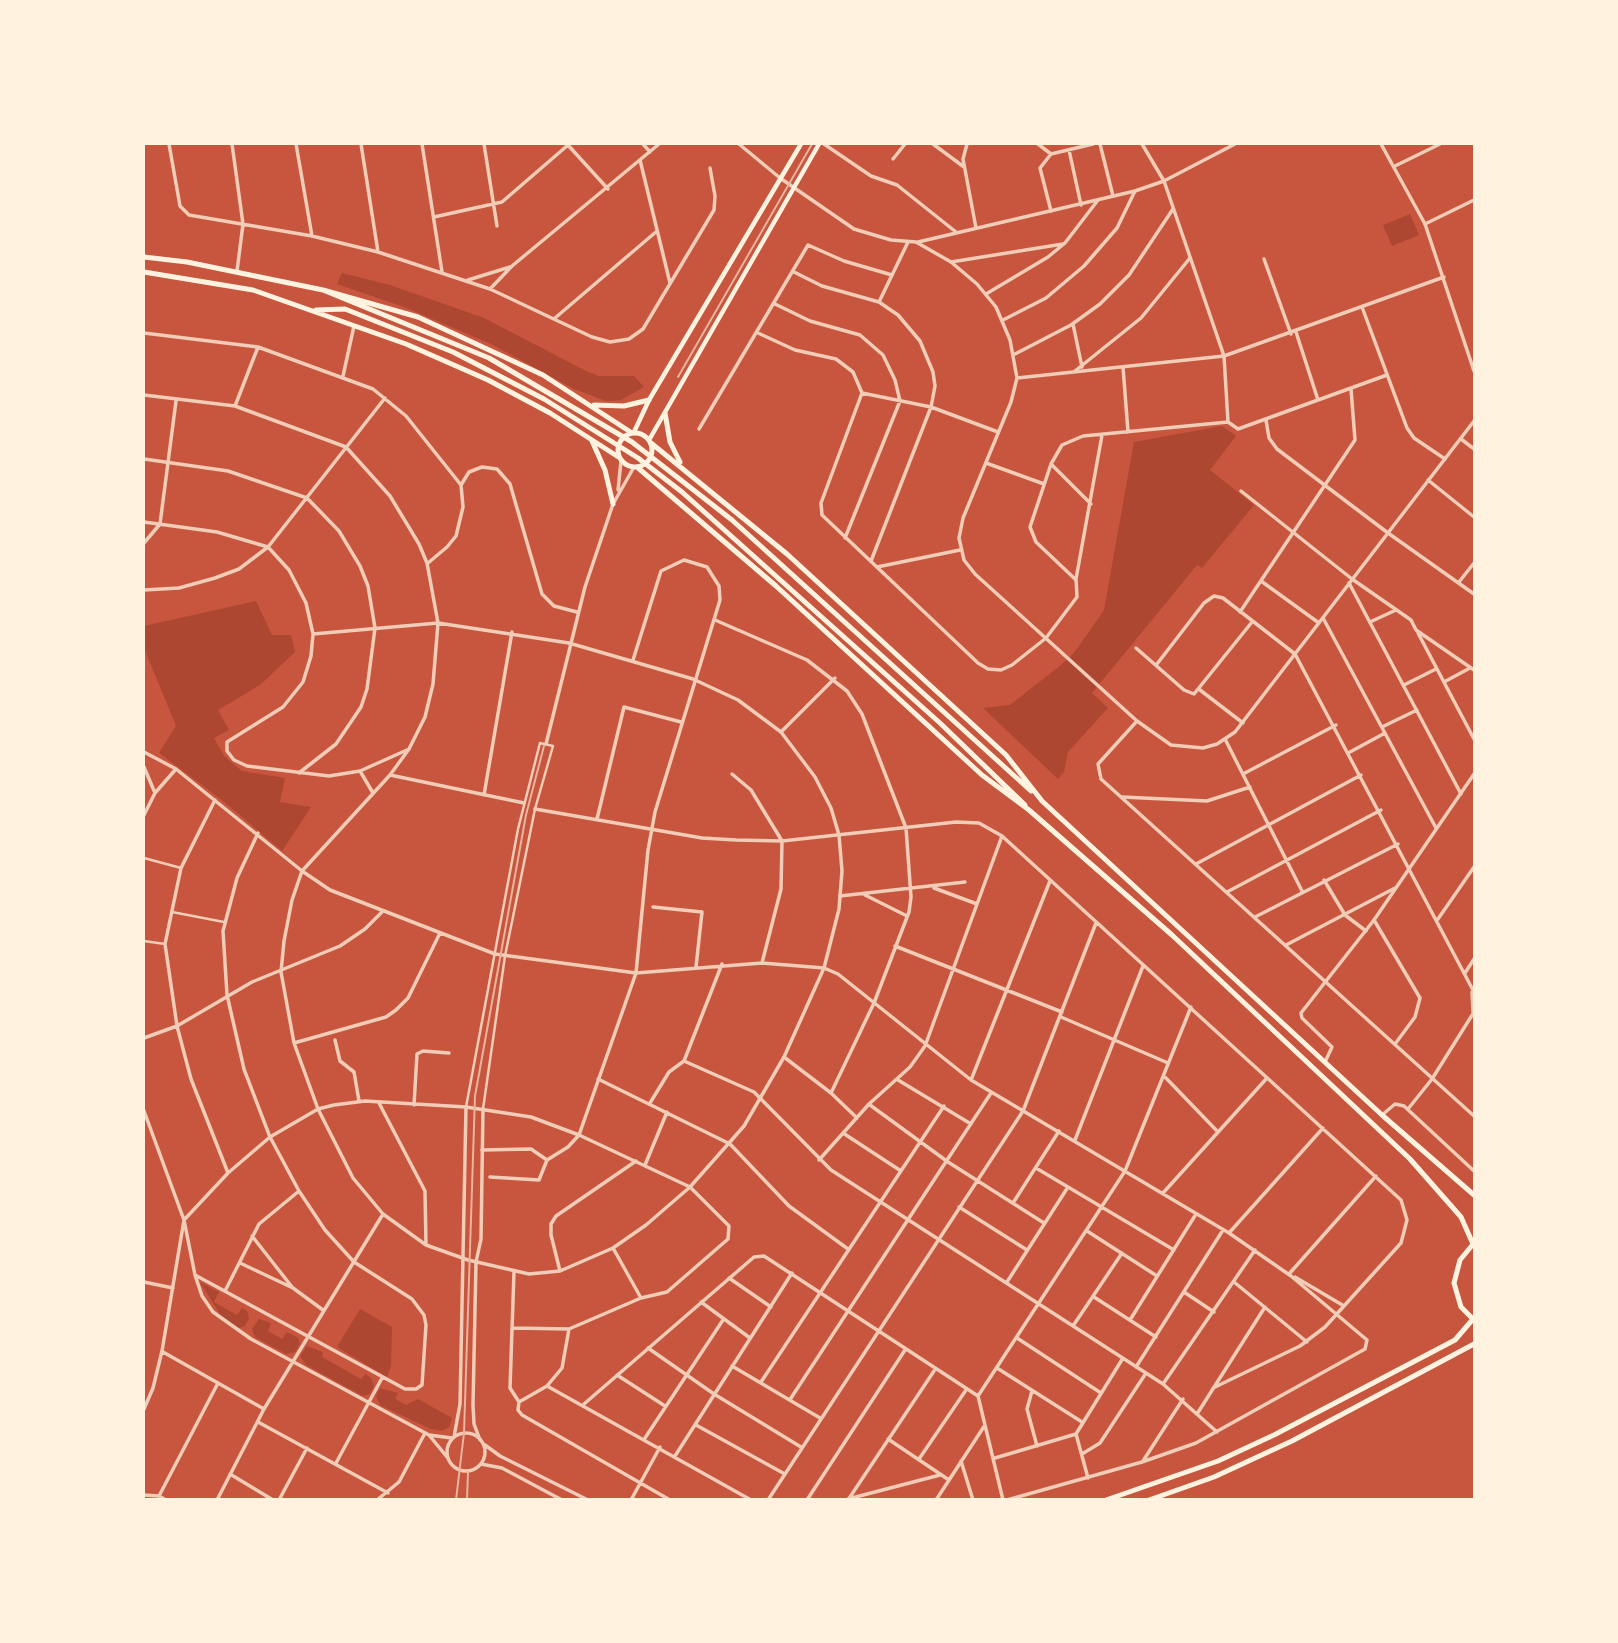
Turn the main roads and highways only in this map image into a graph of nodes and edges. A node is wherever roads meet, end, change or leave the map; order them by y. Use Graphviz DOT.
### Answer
graph roads {
  1 [pos="802,144"];
  2 [pos="821,144"];
  3 [pos="144,257"];
  4 [pos="144,272"];
  5 [pos="323,290"];
  6 [pos="316,310"];
  7 [pos="649,400"];
  8 [pos="590,404"];
  9 [pos="665,414"];
  10 [pos="633,432"];
  11 [pos="591,438"];
  12 [pos="650,441"];
  13 [pos="620,459"];
  14 [pos="635,467"];
  15 [pos="684,467"];
  16 [pos="613,504"];
  17 [pos="1042,801"];
  18 [pos="1029,810"];
  19 [pos="1474,1194"];
  20 [pos="1474,1244"];
  21 [pos="1474,1320"];
  22 [pos="1475,1344"];
  23 [pos="1106,1500"];
  24 [pos="1149,1500"];
  1 -- 7 [label="main road"];
  2 -- 9 [label="main road"];
  3 -- 5 [label="highway"];
  4 -- 6 [label="highway"];
  5 -- 8 [label="highway"];
  5 -- 17 [label="highway"];
  6 -- 11 [label="highway"];
  6 -- 18 [label="highway"];
  7 -- 8 [label="highway"];
  7 -- 10 [label="main road"];
  8 -- 10 [label="highway"];
  9 -- 12 [label="main road"];
  9 -- 15 [label="highway"];
  10 -- 12 [label="highway"];
  10 -- 13 [label="highway"];
  11 -- 13 [label="highway"];
  11 -- 16 [label="highway"];
  12 -- 14 [label="highway"];
  12 -- 15 [label="highway"];
  13 -- 14 [label="highway"];
  14 -- 18 [label="highway"];
  15 -- 17 [label="highway"];
  17 -- 19 [label="highway"];
  18 -- 20 [label="highway"];
  20 -- 21 [label="highway"];
  21 -- 23 [label="highway"];
  22 -- 24 [label="highway"];
}
